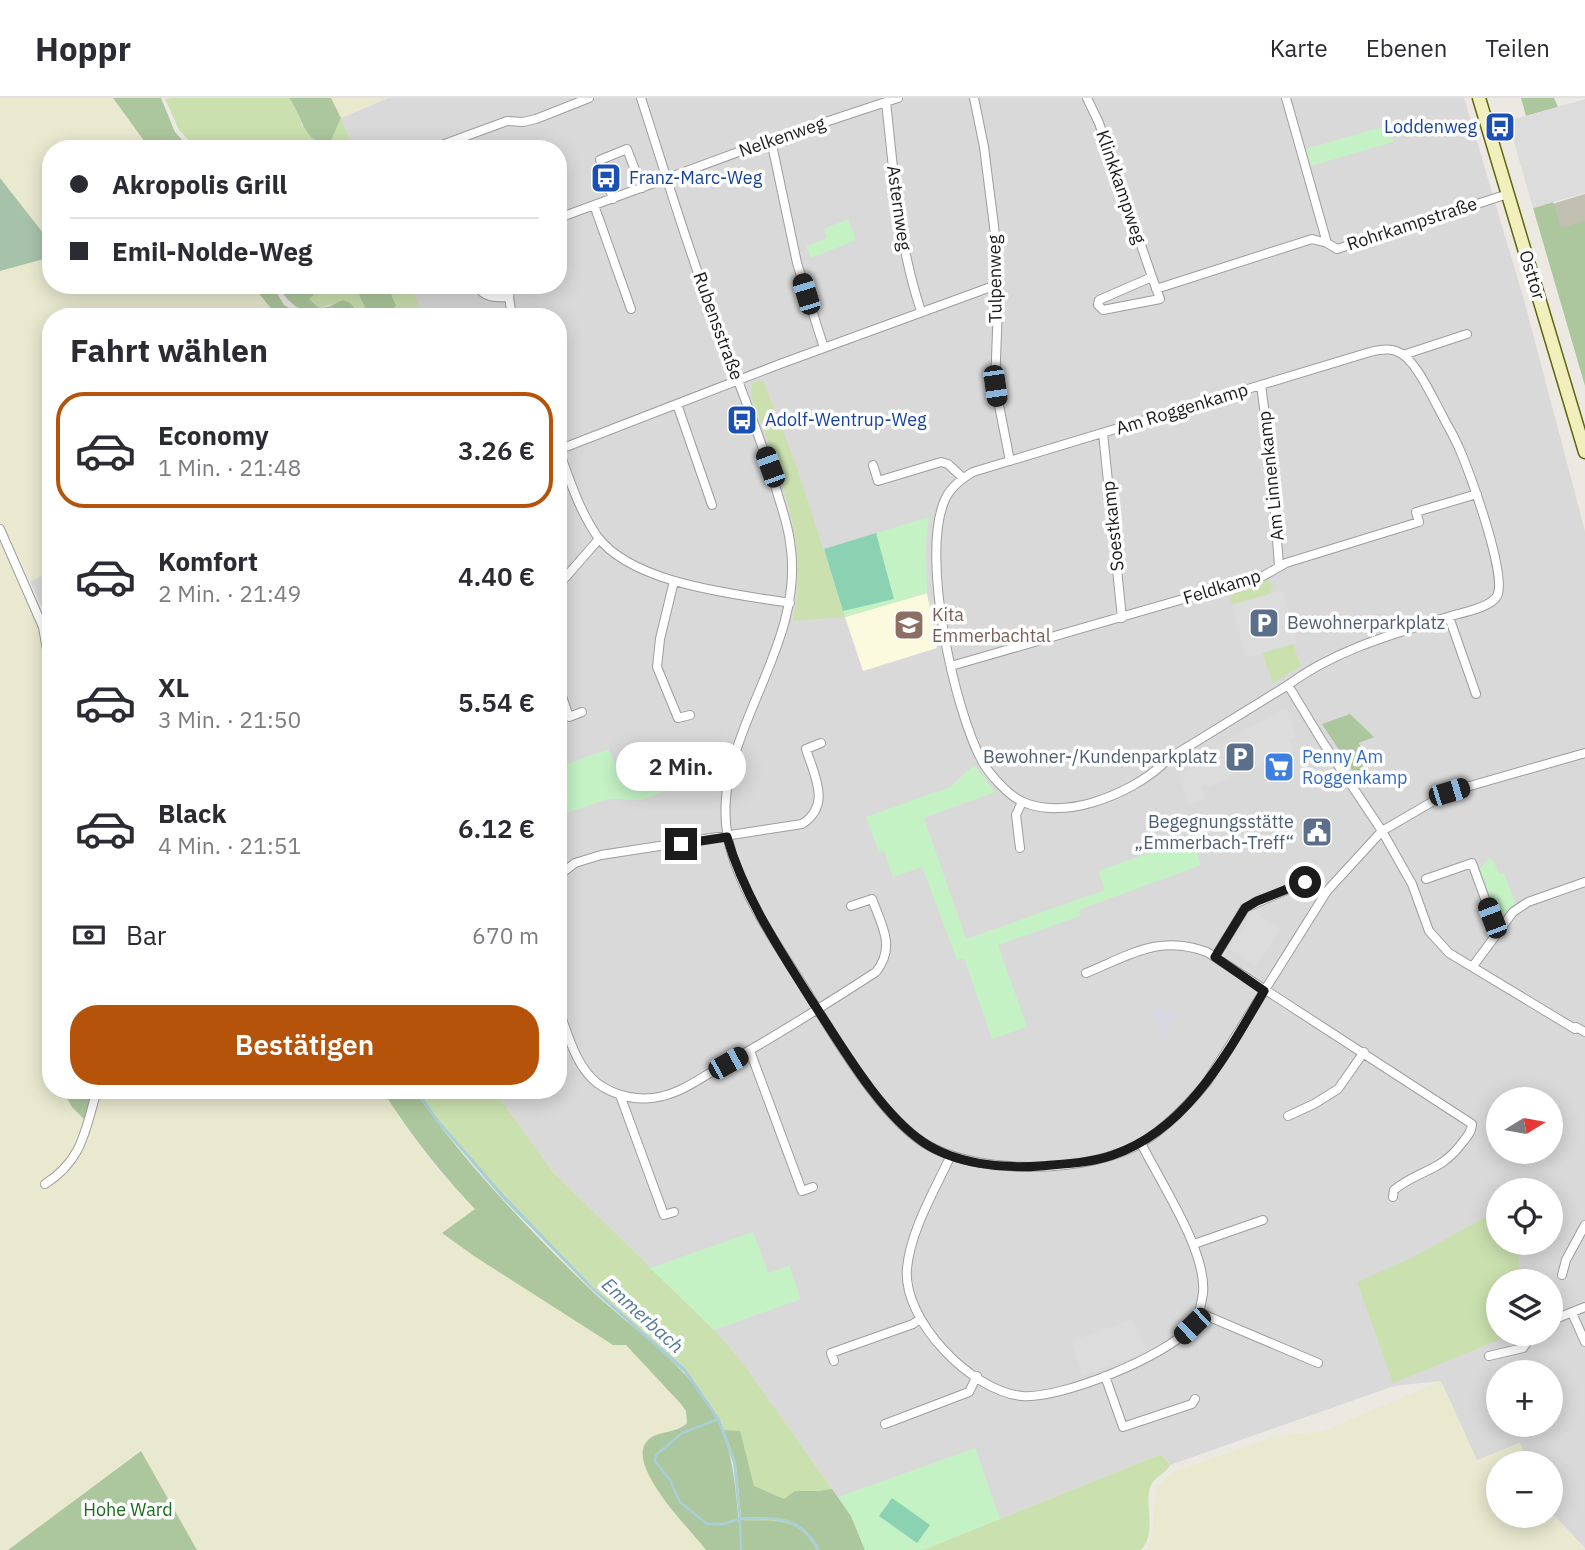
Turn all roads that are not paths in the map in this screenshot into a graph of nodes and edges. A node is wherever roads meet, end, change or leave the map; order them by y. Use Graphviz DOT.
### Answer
graph roads {
  1 [pos="589,98"];
  2 [pos="641,98"];
  3 [pos="898,98"];
  4 [pos="974,98"];
  5 [pos="1087,98"];
  6 [pos="1286,98"];
  7 [pos="1479,98"];
  8 [pos="886,103"];
  9 [pos="455,140"];
  10 [pos="771,140"];
  11 [pos="667,178"];
  12 [pos="642,188"];
  13 [pos="1508,194"];
  14 [pos="612,199"];
  15 [pos="594,205"];
  16 [pos="567,216"];
  17 [pos="1327,243"];
  18 [pos="1152,277"];
  19 [pos="999,284"];
  20 [pos="1156,289"];
  21 [pos="486,294"];
  22 [pos="510,294"];
  23 [pos="509,297"];
  24 [pos="511,308"];
  25 [pos="631,309"];
  26 [pos="921,311"];
  27 [pos="1467,334"];
  28 [pos="824,348"];
  29 [pos="1403,355"];
  30 [pos="738,381"];
  31 [pos="1261,385"];
  32 [pos="677,404"];
  33 [pos="1103,433"];
  34 [pos="567,446"];
  35 [pos="1585,452"];
  36 [pos="1010,461"];
  37 [pos="873,465"];
  38 [pos="567,472"];
  39 [pos="963,478"];
  40 [pos="1477,494"];
  41 [pos="712,505"];
  42 [pos="0,529"];
  43 [pos="599,539"];
  44 [pos="1279,567"];
  45 [pos="567,576"];
  46 [pos="674,581"];
  47 [pos="790,603"];
  48 [pos="1122,617"];
  49 [pos="1449,617"];
  50 [pos="42,624"];
  51 [pos="951,666"];
  52 [pos="1288,685"];
  53 [pos="1476,694"];
  54 [pos="567,711"];
  55 [pos="582,712"];
  56 [pos="690,715"];
  57 [pos="821,743"];
  58 [pos="1585,753"];
  59 [pos="1022,802"];
  60 [pos="1382,831"];
  61 [pos="727,837"];
  62 [pos="1020,848"];
  63 [pos="567,869"];
  64 [pos="1426,879"];
  65 [pos="1305,882"];
  66 [pos="1585,882"];
  67 [pos="851,906"];
  68 [pos="1502,927"];
  69 [pos="1215,957"];
  70 [pos="1474,966"];
  71 [pos="1086,973"];
  72 [pos="1264,991"];
  73 [pos="817,1009"];
  74 [pos="567,1032"];
  75 [pos="1585,1032"];
  76 [pos="750,1051"];
  77 [pos="1364,1052"];
  78 [pos="620,1095"];
  79 [pos="94,1099"];
  80 [pos="1288,1116"];
  81 [pos="1141,1143"];
  82 [pos="951,1155"];
  83 [pos="45,1184"];
  84 [pos="813,1187"];
  85 [pos="1393,1198"];
  86 [pos="674,1212"];
  87 [pos="1263,1220"];
  88 [pos="1585,1225"];
  89 [pos="1194,1244"];
  90 [pos="1563,1271"];
  91 [pos="1585,1307"];
  92 [pos="1200,1313"];
  93 [pos="1572,1313"];
  94 [pos="1563,1316"];
  95 [pos="920,1319"];
  96 [pos="1585,1342"];
  97 [pos="1524,1346"];
  98 [pos="1489,1356"];
  99 [pos="834,1361"];
  100 [pos="1318,1363"];
  101 [pos="977,1376"];
  102 [pos="1105,1376"];
  103 [pos="1195,1399"];
  104 [pos="885,1424"];
  1 -- 9 [label="street"];
  2 -- 11 [label="street, Rubensstraße"];
  3 -- 8 [label="street, Nelkenweg"];
  4 -- 19 [label="street, Tulpenweg"];
  5 -- 18 [label="street, Klinkkampweg"];
  6 -- 17 [label="street"];
  7 -- 13 [label="main road, Osttor"];
  8 -- 10 [label="street, Nelkenweg"];
  8 -- 26 [label="street, Asternweg"];
  10 -- 11 [label="street, Nelkenweg"];
  10 -- 28 [label="street"];
  11 -- 12 [label="street"];
  11 -- 30 [label="street, Rubensstraße"];
  12 -- 14 [label="street"];
  12 -- 14 [label="street"];
  13 -- 17 [label="street, Rohrkampstraße"];
  13 -- 35 [label="main road, Osttor"];
  14 -- 15 [label="street"];
  15 -- 16 [label="street"];
  15 -- 25 [label="street"];
  17 -- 20 [label="street, Rohrkampstraße"];
  18 -- 20 [label="street"];
  18 -- 20 [label="street, Rohrkampstraße"];
  19 -- 26 [label="street"];
  19 -- 36 [label="street, Tulpenweg"];
  21 -- 23 [label="street"];
  22 -- 23 [label="street"];
  23 -- 24 [label="street"];
  26 -- 28 [label="street"];
  27 -- 29 [label="street, Am Roggenkamp"];
  28 -- 30 [label="street"];
  29 -- 31 [label="street, Am Roggenkamp"];
  29 -- 40 [label="street"];
  30 -- 32 [label="street"];
  30 -- 47 [label="street, Rubensstraße"];
  31 -- 33 [label="street, Am Roggenkamp"];
  31 -- 44 [label="street, Am Linnenkamp"];
  32 -- 34 [label="street"];
  32 -- 41 [label="street"];
  33 -- 36 [label="street, Am Roggenkamp"];
  33 -- 48 [label="street, Soestkamp"];
  36 -- 39 [label="street, Am Roggenkamp"];
  37 -- 39 [label="street"];
  38 -- 43 [label="street"];
  39 -- 51 [label="street"];
  40 -- 44 [label="street, Feldkamp"];
  40 -- 49 [label="street"];
  42 -- 50 [label="street"];
  43 -- 45 [label="street"];
  43 -- 46 [label="street"];
  44 -- 48 [label="street, Feldkamp"];
  46 -- 47 [label="street"];
  46 -- 56 [label="street"];
  47 -- 61 [label="street, Rubensstraße"];
  48 -- 51 [label="street, Feldkamp"];
  49 -- 52 [label="street"];
  49 -- 53 [label="street"];
  51 -- 59 [label="street"];
  52 -- 59 [label="street"];
  52 -- 60 [label="street"];
  54 -- 55 [label="street"];
  57 -- 61 [label="street"];
  58 -- 60 [label="street, Rubensstraße"];
  59 -- 62 [label="street"];
  60 -- 70 [label="street"];
  60 -- 72 [label="street, Rubensstraße"];
  61 -- 63 [label="street"];
  61 -- 73 [label="street, Rubensstraße"];
  64 -- 68 [label="street"];
  65 -- 69 [label="street"];
  66 -- 68 [label="street"];
  67 -- 73 [label="street"];
  68 -- 70 [label="street"];
  69 -- 71 [label="street"];
  69 -- 72 [label="street"];
  70 -- 75 [label="street"];
  72 -- 77 [label="street"];
  72 -- 81 [label="street, Rubensstraße"];
  73 -- 76 [label="street"];
  73 -- 82 [label="street, Rubensstraße"];
  74 -- 78 [label="street"];
  76 -- 78 [label="street"];
  76 -- 84 [label="street"];
  77 -- 80 [label="street"];
  77 -- 85 [label="street"];
  78 -- 86 [label="street"];
  79 -- 83 [label="street"];
  81 -- 82 [label="street, Rubensstraße"];
  81 -- 89 [label="street"];
  82 -- 95 [label="street"];
  87 -- 89 [label="street"];
  88 -- 90 [label="street"];
  89 -- 92 [label="street"];
  91 -- 93 [label="street"];
  92 -- 100 [label="street"];
  92 -- 102 [label="street"];
  93 -- 94 [label="street"];
  93 -- 96 [label="street"];
  95 -- 99 [label="street"];
  95 -- 101 [label="street"];
  97 -- 98 [label="street"];
  101 -- 102 [label="street"];
  101 -- 104 [label="street"];
  102 -- 103 [label="street"];
}
